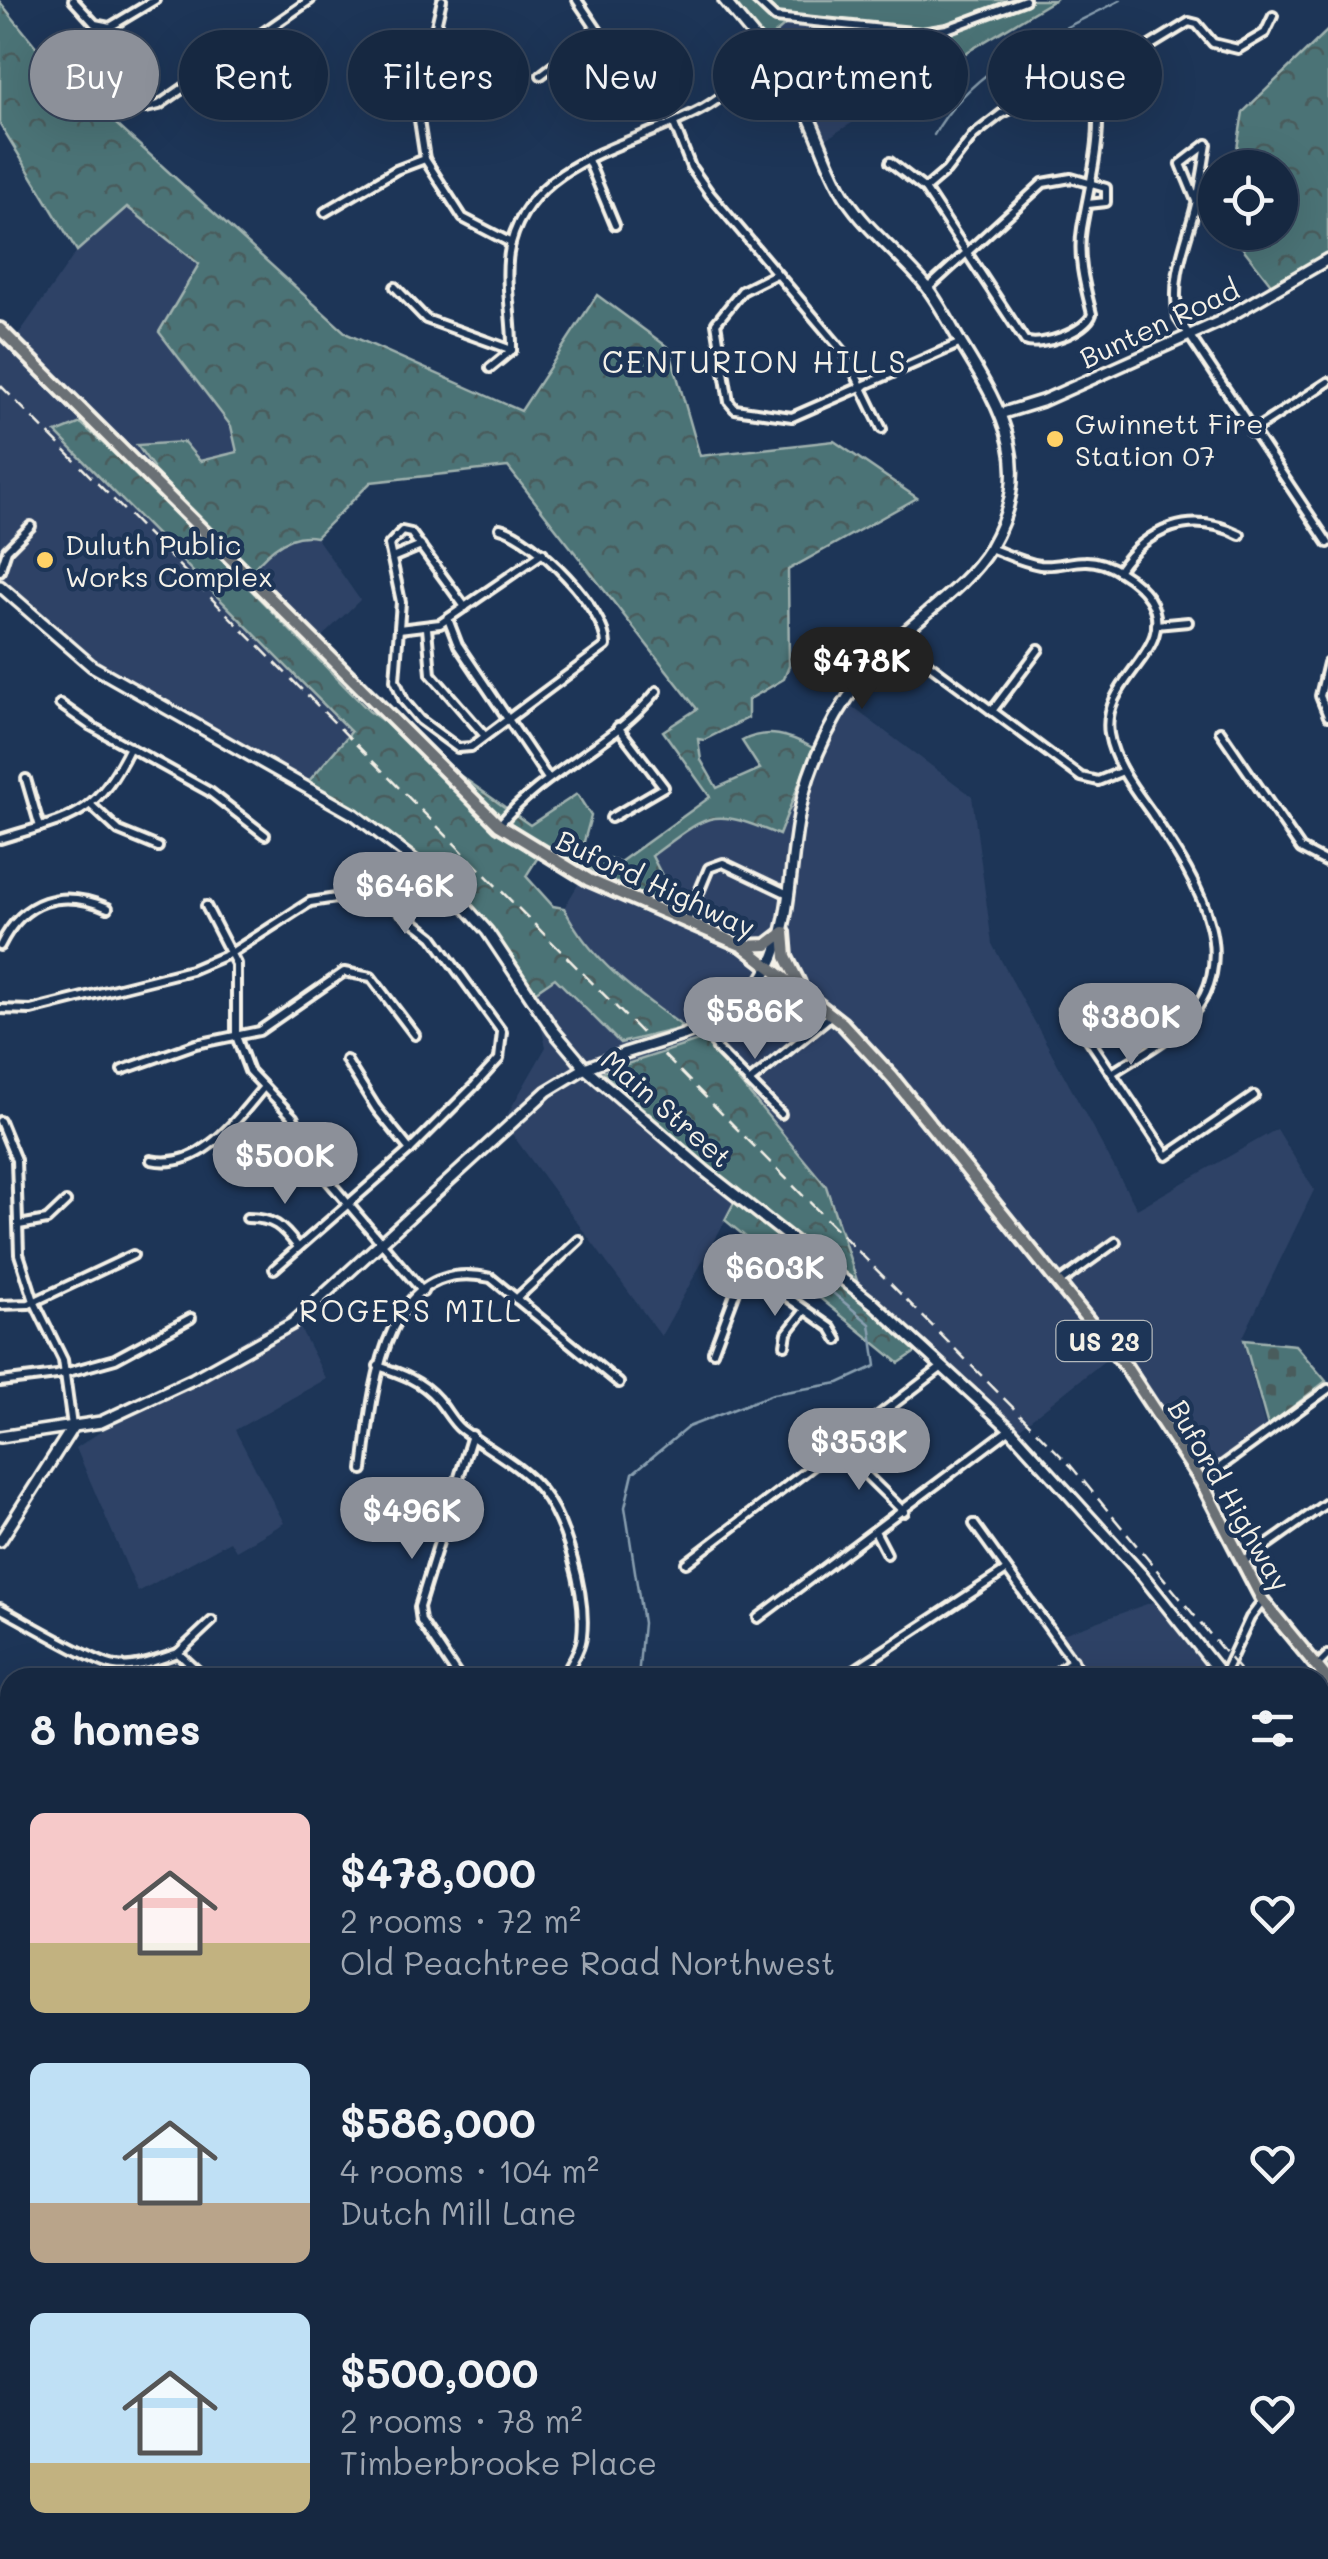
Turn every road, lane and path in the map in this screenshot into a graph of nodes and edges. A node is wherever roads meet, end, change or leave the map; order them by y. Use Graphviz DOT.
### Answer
graph roads {
  1 [pos="72,0"];
  2 [pos="155,0"];
  3 [pos="310,0"];
  4 [pos="442,0"];
  5 [pos="577,0"];
  6 [pos="724,0"];
  7 [pos="756,0"];
  8 [pos="1025,0"];
  9 [pos="1274,16"];
  10 [pos="266,30"];
  11 [pos="748,30"];
  12 [pos="1162,39"];
  13 [pos="541,75"];
  14 [pos="713,102"];
  15 [pos="810,120"];
  16 [pos="994,120"];
  17 [pos="1099,120"];
  18 [pos="674,124"];
  19 [pos="425,159"];
  20 [pos="588,160"];
  21 [pos="890,162"];
  22 [pos="1094,182"];
  23 [pos="925,188"];
  24 [pos="1196,202"];
  25 [pos="1088,204"];
  26 [pos="326,212"];
  27 [pos="615,225"];
  28 [pos="511,242"];
  29 [pos="969,252"];
  30 [pos="1328,259"];
  31 [pos="776,274"];
  32 [pos="394,287"];
  33 [pos="928,288"];
  34 [pos="0,330"];
  35 [pos="1186,336"];
  36 [pos="961,343"];
  37 [pos="512,350"];
  38 [pos="490,368"];
  39 [pos="1328,382"];
  40 [pos="861,384"];
  41 [pos="1003,413"];
  42 [pos="882,429"];
  43 [pos="1251,432"];
  44 [pos="31,526"];
  45 [pos="500,528"];
  46 [pos="1240,534"];
  47 [pos="1328,543"];
  48 [pos="421,546"];
  49 [pos="990,548"];
  50 [pos="543,553"];
  51 [pos="392,558"];
  52 [pos="0,571"];
  53 [pos="1118,571"];
  54 [pos="0,586"];
  55 [pos="465,607"];
  56 [pos="448,618"];
  57 [pos="1188,622"];
  58 [pos="1156,625"];
  59 [pos="427,628"];
  60 [pos="399,629"];
  61 [pos="899,637"];
  62 [pos="1040,650"];
  63 [pos="1328,663"];
  64 [pos="658,692"];
  65 [pos="60,704"];
  66 [pos="992,711"];
  67 [pos="1328,716"];
  68 [pos="511,718"];
  69 [pos="420,720"];
  70 [pos="618,727"];
  71 [pos="1220,731"];
  72 [pos="404,734"];
  73 [pos="485,736"];
  74 [pos="130,747"];
  75 [pos="1123,771"];
  76 [pos="548,777"];
  77 [pos="26,779"];
  78 [pos="92,806"];
  79 [pos="611,818"];
  80 [pos="500,825"];
  81 [pos="40,826"];
  82 [pos="265,835"];
  83 [pos="0,839"];
  84 [pos="158,847"];
  85 [pos="1328,863"];
  86 [pos="789,894"];
  87 [pos="206,906"];
  88 [pos="108,908"];
  89 [pos="687,921"];
  90 [pos="784,932"];
  91 [pos="0,946"];
  92 [pos="743,946"];
  93 [pos="231,954"];
  94 [pos="770,965"];
  95 [pos="802,988"];
  96 [pos="1068,1008"];
  97 [pos="0,1009"];
  98 [pos="833,1014"];
  99 [pos="706,1027"];
  100 [pos="415,1035"];
  101 [pos="236,1036"];
  102 [pos="346,1060"];
  103 [pos="585,1068"];
  104 [pos="122,1070"];
  105 [pos="1112,1073"];
  106 [pos="749,1082"];
  107 [pos="264,1088"];
  108 [pos="1254,1096"];
  109 [pos="780,1114"];
  110 [pos="0,1121"];
  111 [pos="410,1150"];
  112 [pos="151,1160"];
  113 [pos="66,1202"];
  114 [pos="348,1206"];
  115 [pos="246,1218"];
  116 [pos="19,1225"];
  117 [pos="793,1238"];
  118 [pos="579,1240"];
  119 [pos="1116,1242"];
  120 [pos="381,1245"];
  121 [pos="298,1247"];
  122 [pos="133,1255"];
  123 [pos="274,1269"];
  124 [pos="766,1279"];
  125 [pos="1058,1284"];
  126 [pos="423,1292"];
  127 [pos="516,1298"];
  128 [pos="34,1302"];
  129 [pos="0,1305"];
  130 [pos="805,1310"];
  131 [pos="191,1318"];
  132 [pos="838,1340"];
  133 [pos="785,1345"];
  134 [pos="713,1352"];
  135 [pos="378,1366"];
  136 [pos="943,1366"];
  137 [pos="66,1374"];
  138 [pos="0,1382"];
  139 [pos="619,1383"];
  140 [pos="1328,1390"];
  141 [pos="72,1428"];
  142 [pos="1010,1429"];
  143 [pos="472,1436"];
  144 [pos="0,1438"];
  145 [pos="839,1448"];
  146 [pos="363,1470"];
  147 [pos="1201,1482"];
  148 [pos="1328,1502"];
  149 [pos="904,1512"];
  150 [pos="974,1524"];
  151 [pos="876,1533"];
  152 [pos="0,1541"];
  153 [pos="887,1554"];
  154 [pos="686,1562"];
  155 [pos="1242,1563"];
  156 [pos="1005,1571"];
  157 [pos="1263,1601"];
  158 [pos="0,1608"];
  159 [pos="758,1618"];
  160 [pos="212,1620"];
  161 [pos="178,1654"];
  162 [pos="1328,1655"];
  163 [pos="1073,1660"];
  164 [pos="1316,1667"];
  165 [pos="194,1668"];
  166 [pos="452,1668"];
  167 [pos="568,1668"];
  168 [pos="857,1668"];
  169 [pos="1062,1668"];
  170 [pos="1078,1668"];
  171 [pos="1216,1668"];
  172 [pos="1227,1668"];
  1 -- 2 [label="street"];
  3 -- 10 [label="street"];
  4 -- 19 [label="street"];
  5 -- 13 [label="street"];
  6 -- 11 [label="street"];
  7 -- 8 [label="street"];
  9 -- 12 [label="street"];
  14 -- 18 [label="street"];
  15 -- 33 [label="street"];
  16 -- 23 [label="street"];
  17 -- 22 [label="street"];
  18 -- 20 [label="street"];
  18 -- 31 [label="street"];
  19 -- 26 [label="street"];
  19 -- 28 [label="street"];
  20 -- 27 [label="street"];
  20 -- 28 [label="street"];
  21 -- 23 [label="street"];
  22 -- 25 [label="street"];
  22 -- 25 [label="street"];
  22 -- 29 [label="street"];
  23 -- 29 [label="street"];
  24 -- 24 [label="street"];
  24 -- 35 [label="street"];
  25 -- 29 [label="street"];
  28 -- 37 [label="street"];
  29 -- 33 [label="street"];
  30 -- 35 [label="street, Bunten Road"];
  31 -- 40 [label="street"];
  31 -- 40 [label="street"];
  32 -- 37 [label="street"];
  33 -- 36 [label="street"];
  34 -- 72 [label="main road, Buford Highway / US 23"];
  35 -- 41 [label="street, Bunten Road"];
  35 -- 43 [label="street"];
  36 -- 40 [label="street"];
  36 -- 41 [label="street"];
  37 -- 38 [label="street"];
  39 -- 43 [label="street"];
  40 -- 42 [label="street"];
  41 -- 49 [label="street"];
  43 -- 47 [label="street"];
  44 -- 52 [label="street"];
  45 -- 50 [label="street"];
  46 -- 53 [label="street"];
  48 -- 51 [label="street"];
  48 -- 51 [label="street"];
  48 -- 55 [label="street"];
  49 -- 53 [label="street"];
  49 -- 61 [label="street"];
  50 -- 55 [label="street"];
  50 -- 68 [label="street"];
  51 -- 60 [label="street"];
  53 -- 58 [label="street"];
  54 -- 103 [label="street, Main Street"];
  55 -- 56 [label="street"];
  56 -- 59 [label="street"];
  56 -- 68 [label="street"];
  57 -- 58 [label="street"];
  58 -- 75 [label="street"];
  59 -- 60 [label="street"];
  59 -- 73 [label="street"];
  60 -- 69 [label="street"];
  61 -- 66 [label="street"];
  61 -- 86 [label="street"];
  62 -- 66 [label="street"];
  63 -- 67 [label="street"];
  64 -- 70 [label="street"];
  65 -- 74 [label="street"];
  66 -- 75 [label="street"];
  68 -- 73 [label="street"];
  68 -- 76 [label="street"];
  69 -- 72 [label="street"];
  69 -- 73 [label="street"];
  70 -- 76 [label="street"];
  70 -- 79 [label="street"];
  71 -- 85 [label="street"];
  72 -- 80 [label="main road, Buford Highway / US 23"];
  74 -- 78 [label="street"];
  74 -- 82 [label="street"];
  75 -- 105 [label="street"];
  76 -- 80 [label="street"];
  77 -- 81 [label="street"];
  78 -- 81 [label="street"];
  78 -- 84 [label="street"];
  80 -- 89 [label="main road, Buford Highway / US 23"];
  81 -- 83 [label="street"];
  86 -- 89 [label="street"];
  86 -- 90 [label="street"];
  87 -- 93 [label="street"];
  88 -- 91 [label="street"];
  89 -- 92 [label="main road, Buford Highway / US 23"];
  90 -- 92 [label="main road"];
  90 -- 94 [label="street"];
  90 -- 95 [label="main road"];
  92 -- 94 [label="main road, Buford Highway / US 23"];
  93 -- 97 [label="street"];
  93 -- 101 [label="street"];
  93 -- 111 [label="street"];
  94 -- 95 [label="main road, Buford Highway / US 23"];
  94 -- 99 [label="street"];
  95 -- 98 [label="main road, Buford Highway / US 23"];
  96 -- 105 [label="street"];
  98 -- 106 [label="street"];
  98 -- 125 [label="main road, Buford Highway / US 23"];
  99 -- 103 [label="street, bridge"];
  99 -- 106 [label="street"];
  100 -- 101 [label="street"];
  101 -- 104 [label="street"];
  101 -- 107 [label="street"];
  102 -- 111 [label="street"];
  103 -- 117 [label="street, Main Street"];
  103 -- 120 [label="street"];
  105 -- 108 [label="street"];
  106 -- 109 [label="street"];
  107 -- 112 [label="street"];
  107 -- 114 [label="street"];
  110 -- 116 [label="street"];
  111 -- 114 [label="street"];
  113 -- 116 [label="street"];
  114 -- 120 [label="street"];
  114 -- 121 [label="street"];
  115 -- 121 [label="street"];
  116 -- 128 [label="street"];
  117 -- 124 [label="street"];
  117 -- 136 [label="street, Main Street"];
  118 -- 127 [label="street"];
  119 -- 125 [label="street"];
  120 -- 126 [label="street"];
  120 -- 141 [label="street"];
  121 -- 123 [label="street"];
  122 -- 128 [label="street"];
  124 -- 130 [label="street"];
  124 -- 134 [label="street"];
  125 -- 147 [label="main road, Buford Highway / US 23"];
  126 -- 127 [label="street"];
  126 -- 135 [label="street"];
  127 -- 139 [label="street"];
  128 -- 129 [label="street"];
  128 -- 137 [label="street"];
  130 -- 132 [label="street"];
  130 -- 133 [label="street"];
  131 -- 137 [label="street"];
  135 -- 143 [label="street"];
  135 -- 146 [label="street"];
  136 -- 142 [label="street, Main Street"];
  136 -- 145 [label="street"];
  137 -- 138 [label="street"];
  137 -- 141 [label="street"];
  140 -- 147 [label="street"];
  141 -- 144 [label="street"];
  141 -- 152 [label="street"];
  142 -- 149 [label="street"];
  142 -- 171 [label="street, Main Street"];
  143 -- 166 [label="street"];
  143 -- 167 [label="street"];
  145 -- 149 [label="street"];
  145 -- 154 [label="street"];
  147 -- 155 [label="main road, Buford Highway / US 23"];
  148 -- 155 [label="street"];
  149 -- 151 [label="street"];
  150 -- 156 [label="street"];
  151 -- 153 [label="street"];
  151 -- 159 [label="street"];
  155 -- 157 [label="main road, Buford Highway / US 23"];
  156 -- 163 [label="street"];
  156 -- 168 [label="street"];
  157 -- 164 [label="main road, Buford Highway / US 23"];
  157 -- 172 [label="street"];
  158 -- 161 [label="street"];
  160 -- 161 [label="street"];
  161 -- 165 [label="street"];
  162 -- 164 [label="street"];
  163 -- 169 [label="street"];
  163 -- 170 [label="street"];
}
